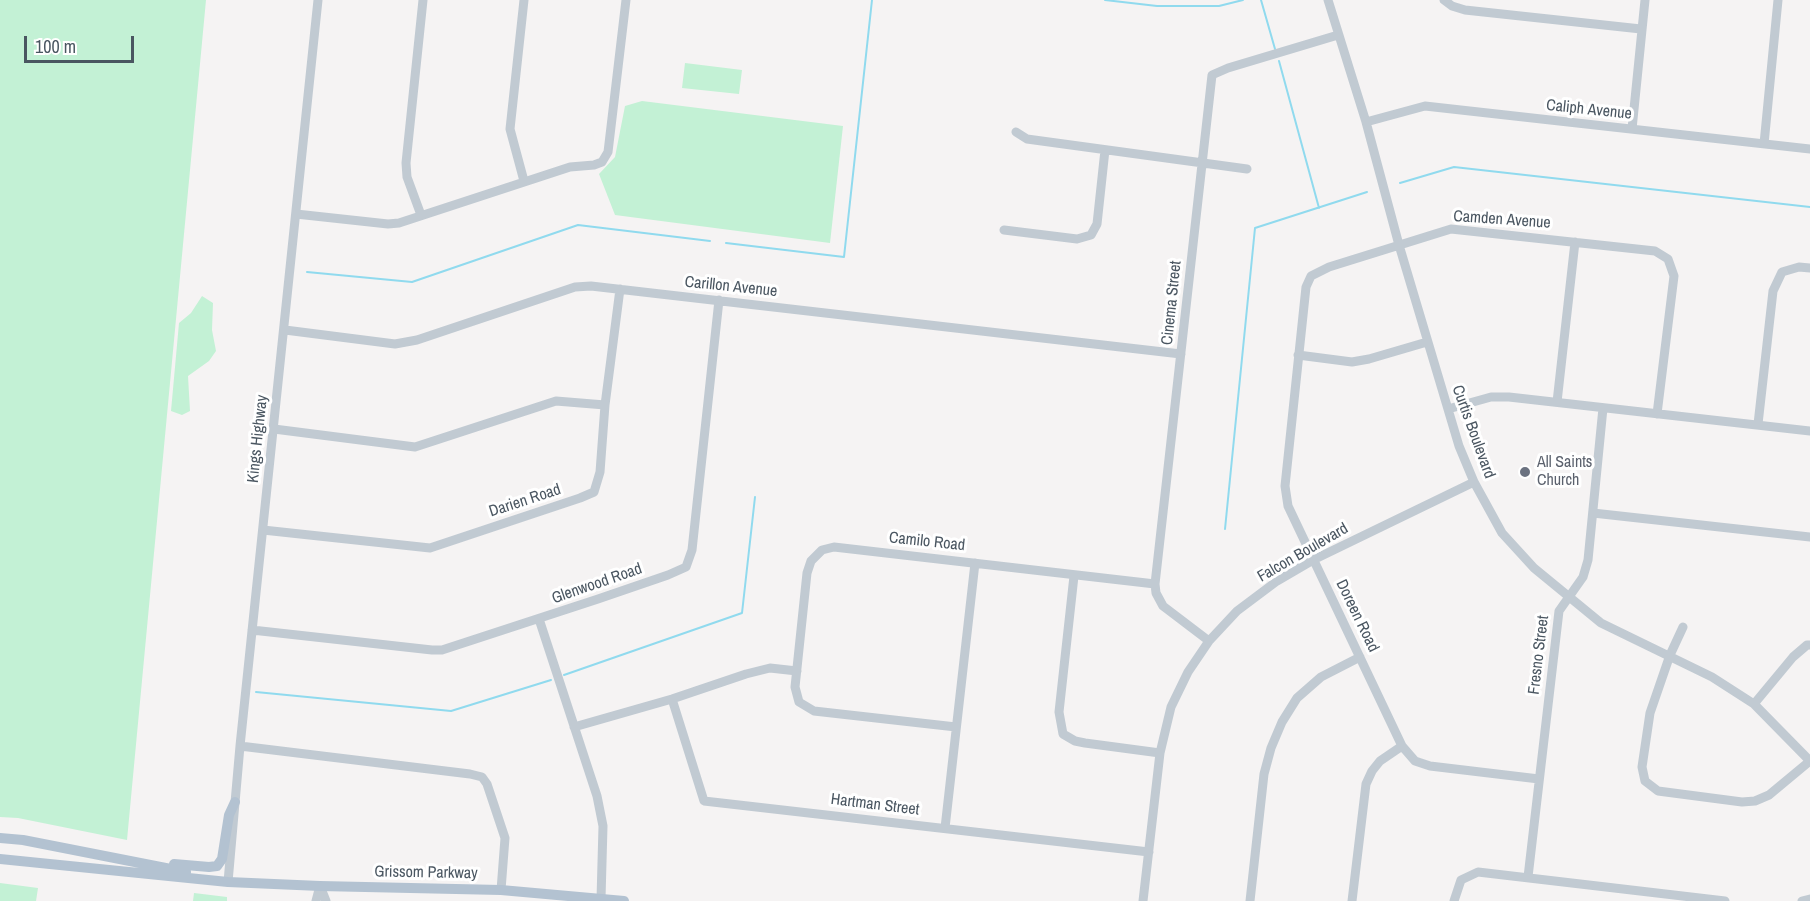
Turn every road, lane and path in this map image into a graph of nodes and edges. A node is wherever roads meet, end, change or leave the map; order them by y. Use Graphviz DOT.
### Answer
graph roads {
  1 [pos="318,0"];
  2 [pos="423,0"];
  3 [pos="524,0"];
  4 [pos="626,0"];
  5 [pos="1328,0"];
  6 [pos="1444,0"];
  7 [pos="1645,0"];
  8 [pos="1779,0"];
  9 [pos="1641,29"];
  10 [pos="1338,35"];
  11 [pos="1366,122"];
  12 [pos="1632,129"];
  13 [pos="1016,132"];
  14 [pos="1764,144"];
  15 [pos="1810,149"];
  16 [pos="1106,150"];
  17 [pos="1202,162"];
  18 [pos="1247,169"];
  19 [pos="524,181"];
  20 [pos="296,214"];
  21 [pos="421,215"];
  22 [pos="1004,230"];
  23 [pos="1575,242"];
  24 [pos="1399,245"];
  25 [pos="1810,268"];
  26 [pos="620,290"];
  27 [pos="720,300"];
  28 [pos="285,330"];
  29 [pos="1427,342"];
  30 [pos="1181,354"];
  31 [pos="1298,354"];
  32 [pos="1557,402"];
  33 [pos="605,405"];
  34 [pos="1604,408"];
  35 [pos="1448,409"];
  36 [pos="1657,414"];
  37 [pos="1758,424"];
  38 [pos="274,429"];
  39 [pos="1810,431"];
  40 [pos="1474,482"];
  41 [pos="1593,513"];
  42 [pos="263,530"];
  43 [pos="1810,537"];
  44 [pos="1313,560"];
  45 [pos="975,563"];
  46 [pos="1074,576"];
  47 [pos="1155,584"];
  48 [pos="1568,597"];
  49 [pos="539,619"];
  50 [pos="1683,627"];
  51 [pos="252,630"];
  52 [pos="1209,641"];
  53 [pos="1810,645"];
  54 [pos="1670,655"];
  55 [pos="1360,657"];
  56 [pos="797,671"];
  57 [pos="672,699"];
  58 [pos="1754,704"];
  59 [pos="574,727"];
  60 [pos="956,727"];
  61 [pos="240,746"];
  62 [pos="1402,746"];
  63 [pos="1160,753"];
  64 [pos="1810,761"];
  65 [pos="1539,779"];
  66 [pos="235,802"];
  67 [pos="945,828"];
  68 [pos="0,837"];
  69 [pos="1149,852"];
  70 [pos="0,859"];
  71 [pos="147,864"];
  72 [pos="1528,877"];
  73 [pos="228,882"];
  74 [pos="320,886"];
  75 [pos="501,890"];
  76 [pos="602,898"];
  77 [pos="1810,899"];
  78 [pos="316,901"];
  79 [pos="326,901"];
  80 [pos="624,901"];
  81 [pos="1143,901"];
  82 [pos="1250,901"];
  83 [pos="1352,901"];
  84 [pos="1454,901"];
  85 [pos="1725,901"];
  86 [pos="1802,901"];
  1 -- 20 [label="street, Kings Highway"];
  2 -- 21 [label="street"];
  3 -- 19 [label="street"];
  4 -- 19 [label="street"];
  5 -- 10 [label="street, Curtis Boulevard"];
  6 -- 9 [label="street"];
  7 -- 9 [label="street"];
  8 -- 14 [label="street"];
  9 -- 12 [label="street"];
  10 -- 11 [label="street, Curtis Boulevard"];
  10 -- 17 [label="street, Cinema Street"];
  11 -- 12 [label="street, Caliph Avenue"];
  11 -- 24 [label="street, Curtis Boulevard"];
  12 -- 14 [label="street, Caliph Avenue"];
  13 -- 16 [label="street"];
  14 -- 15 [label="street, Caliph Avenue"];
  16 -- 17 [label="street"];
  16 -- 22 [label="street"];
  17 -- 18 [label="street"];
  17 -- 30 [label="street, Cinema Street"];
  19 -- 21 [label="street"];
  20 -- 21 [label="street"];
  20 -- 28 [label="street, Kings Highway"];
  23 -- 24 [label="street, Camden Avenue"];
  23 -- 32 [label="street"];
  23 -- 36 [label="street, Camden Avenue"];
  24 -- 29 [label="street, Curtis Boulevard"];
  24 -- 31 [label="street, Camden Avenue"];
  25 -- 37 [label="street"];
  26 -- 27 [label="street, Carillon Avenue"];
  26 -- 28 [label="street, Carillon Avenue"];
  26 -- 33 [label="street, Darien Road"];
  27 -- 30 [label="street, Carillon Avenue"];
  27 -- 49 [label="street, Glenwood Road"];
  28 -- 38 [label="street, Kings Highway"];
  29 -- 31 [label="street"];
  29 -- 35 [label="street, Curtis Boulevard"];
  30 -- 47 [label="street, Cinema Street"];
  31 -- 44 [label="street, Doreen Road"];
  32 -- 34 [label="street"];
  32 -- 35 [label="street"];
  33 -- 38 [label="street"];
  33 -- 42 [label="street, Darien Road"];
  34 -- 36 [label="street"];
  34 -- 41 [label="street, Fresno Street"];
  35 -- 40 [label="street, Curtis Boulevard"];
  36 -- 37 [label="street"];
  37 -- 39 [label="street"];
  38 -- 42 [label="street, Kings Highway"];
  40 -- 44 [label="street, Falcon Boulevard"];
  40 -- 48 [label="street, Curtis Boulevard"];
  41 -- 43 [label="street"];
  41 -- 48 [label="street, Fresno Street"];
  42 -- 51 [label="street, Kings Highway"];
  44 -- 52 [label="street, Falcon Boulevard"];
  44 -- 55 [label="street, Doreen Road"];
  45 -- 46 [label="street, Camilo Road"];
  45 -- 56 [label="street, Camilo Road"];
  45 -- 60 [label="street"];
  46 -- 47 [label="street, Camilo Road"];
  46 -- 63 [label="street"];
  47 -- 52 [label="street"];
  48 -- 54 [label="street, Curtis Boulevard"];
  48 -- 65 [label="street, Fresno Street"];
  49 -- 51 [label="street, Glenwood Road"];
  49 -- 59 [label="street"];
  50 -- 54 [label="street"];
  51 -- 61 [label="street, Kings Highway"];
  52 -- 63 [label="street, Falcon Boulevard"];
  53 -- 58 [label="street"];
  54 -- 58 [label="street, Curtis Boulevard"];
  54 -- 64 [label="street"];
  55 -- 62 [label="street, Doreen Road"];
  55 -- 82 [label="street"];
  56 -- 57 [label="street"];
  56 -- 60 [label="street"];
  57 -- 59 [label="street"];
  57 -- 67 [label="street, Hartman Street"];
  58 -- 64 [label="street, Curtis Boulevard"];
  59 -- 76 [label="street"];
  60 -- 67 [label="street"];
  61 -- 66 [label="street, Kings Highway"];
  61 -- 75 [label="street"];
  62 -- 65 [label="street, Doreen Road"];
  62 -- 83 [label="street"];
  63 -- 69 [label="street, Falcon Boulevard"];
  65 -- 72 [label="street, Fresno Street"];
  66 -- 71 [label="main road"];
  66 -- 73 [label="street, Kings Highway"];
  67 -- 69 [label="street, Hartman Street"];
  68 -- 71 [label="main road, Grissom Parkway"];
  69 -- 81 [label="street, Falcon Boulevard"];
  70 -- 73 [label="main road, Grissom Parkway"];
  71 -- 73 [label="main road, Grissom Parkway"];
  72 -- 84 [label="street"];
  72 -- 85 [label="street"];
  73 -- 74 [label="main road, Grissom Parkway"];
  74 -- 75 [label="main road, Grissom Parkway"];
  74 -- 78 [label="street"];
  74 -- 79 [label="street"];
  75 -- 76 [label="main road, Grissom Parkway"];
  76 -- 80 [label="main road, Grissom Parkway"];
  77 -- 86 [label="street"];
}
